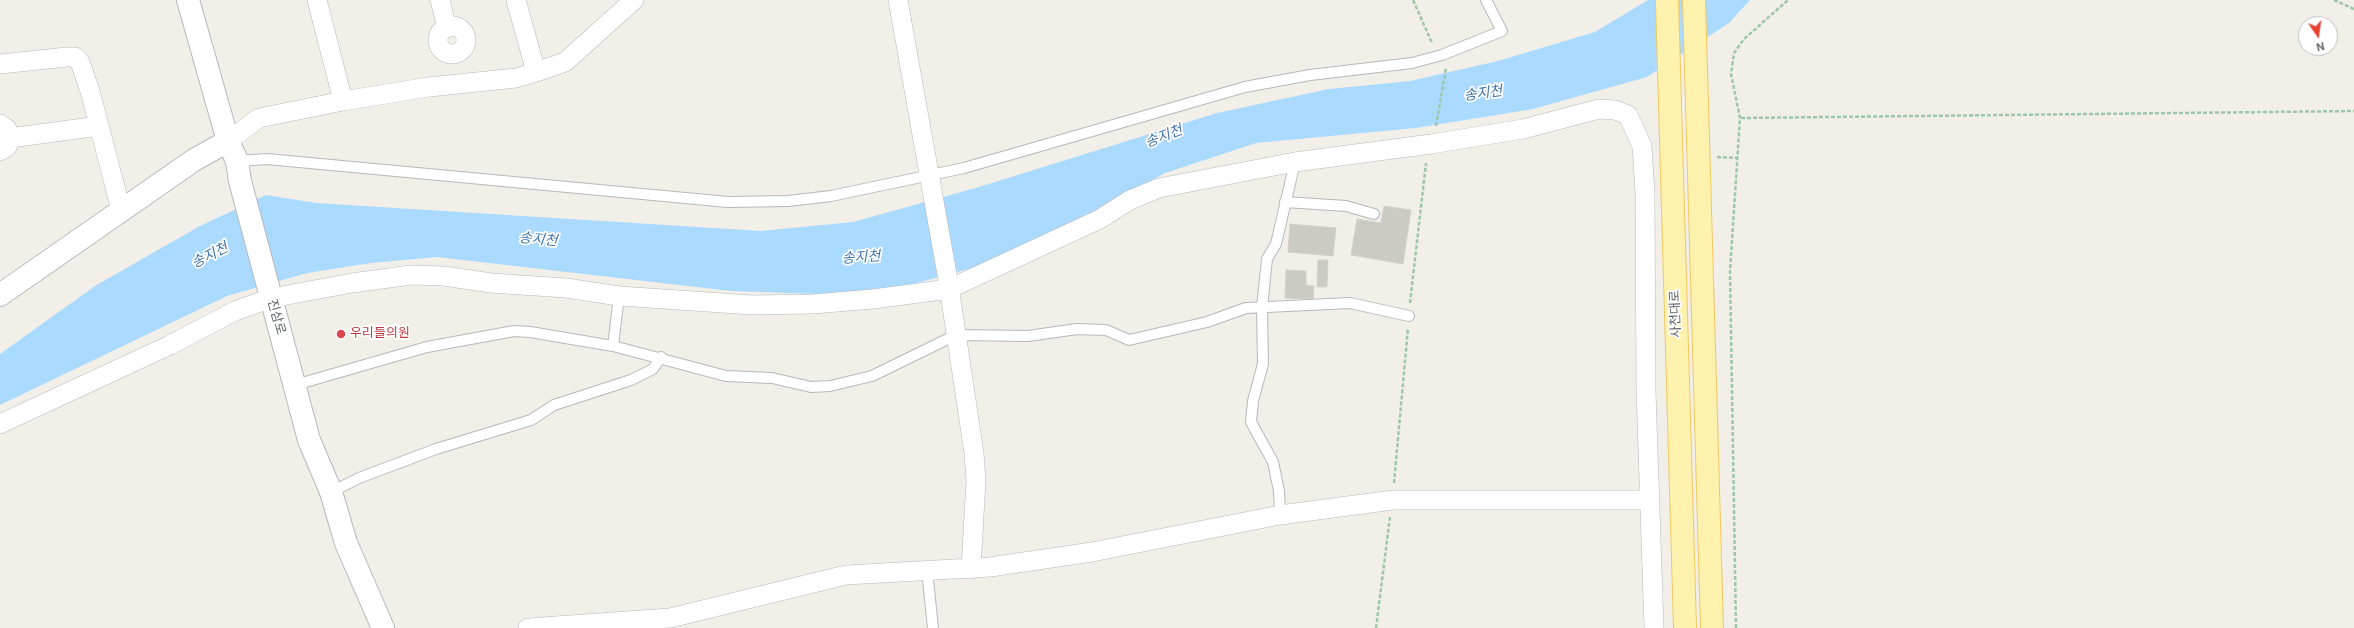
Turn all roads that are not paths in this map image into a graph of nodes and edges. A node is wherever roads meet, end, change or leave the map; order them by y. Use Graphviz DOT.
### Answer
graph roads {
  1 [pos="188,0"];
  2 [pos="317,0"];
  3 [pos="440,0"];
  4 [pos="516,0"];
  5 [pos="634,0"];
  6 [pos="898,0"];
  7 [pos="1486,0"];
  8 [pos="1667,0"];
  9 [pos="1694,0"];
  10 [pos="447,28"];
  11 [pos="0,64"];
  12 [pos="536,72"];
  13 [pos="343,101"];
  14 [pos="99,126"];
  15 [pos="3,138"];
  16 [pos="228,141"];
  17 [pos="1295,162"];
  18 [pos="238,171"];
  19 [pos="931,183"];
  20 [pos="1285,202"];
  21 [pos="120,210"];
  22 [pos="1374,214"];
  23 [pos="949,284"];
  24 [pos="0,295"];
  25 [pos="270,296"];
  26 [pos="619,296"];
  27 [pos="1262,308"];
  28 [pos="1409,316"];
  29 [pos="956,335"];
  30 [pos="613,346"];
  31 [pos="662,357"];
  32 [pos="295,385"];
  33 [pos="0,424"];
  34 [pos="331,492"];
  35 [pos="1649,500"];
  36 [pos="1280,515"];
  37 [pos="971,569"];
  38 [pos="927,570"];
  39 [pos="383,628"];
  40 [pos="528,628"];
  41 [pos="933,628"];
  42 [pos="1654,628"];
  43 [pos="1685,628"];
  44 [pos="1712,628"];
  1 -- 16 [label="street, 진삼로"];
  2 -- 13 [label="street"];
  3 -- 10 [label="street"];
  4 -- 12 [label="street"];
  5 -- 12 [label="street"];
  6 -- 19 [label="street"];
  7 -- 19 [label="lane"];
  8 -- 43 [label="main road, 사천대로"];
  9 -- 44 [label="main road, 사천대로"];
  11 -- 14 [label="street"];
  12 -- 13 [label="street"];
  13 -- 16 [label="street"];
  14 -- 15 [label="street"];
  14 -- 21 [label="street"];
  16 -- 18 [label="street, 진삼로"];
  16 -- 21 [label="street"];
  17 -- 20 [label="lane"];
  17 -- 23 [label="street"];
  17 -- 35 [label="street"];
  18 -- 19 [label="lane"];
  18 -- 25 [label="street, 진삼로"];
  19 -- 23 [label="street"];
  20 -- 22 [label="lane"];
  20 -- 27 [label="lane"];
  21 -- 24 [label="street"];
  23 -- 26 [label="street"];
  23 -- 29 [label="street"];
  25 -- 26 [label="street"];
  25 -- 32 [label="street, 진삼로"];
  25 -- 33 [label="street"];
  26 -- 30 [label="lane"];
  27 -- 28 [label="lane"];
  27 -- 29 [label="lane"];
  27 -- 36 [label="lane"];
  29 -- 31 [label="lane"];
  29 -- 37 [label="street"];
  30 -- 31 [label="lane"];
  30 -- 32 [label="lane"];
  31 -- 34 [label="lane"];
  32 -- 34 [label="street, 진삼로"];
  34 -- 39 [label="street, 진삼로"];
  35 -- 36 [label="street"];
  35 -- 42 [label="street"];
  36 -- 37 [label="street"];
  37 -- 38 [label="street"];
  38 -- 40 [label="street"];
  38 -- 41 [label="lane"];
}
